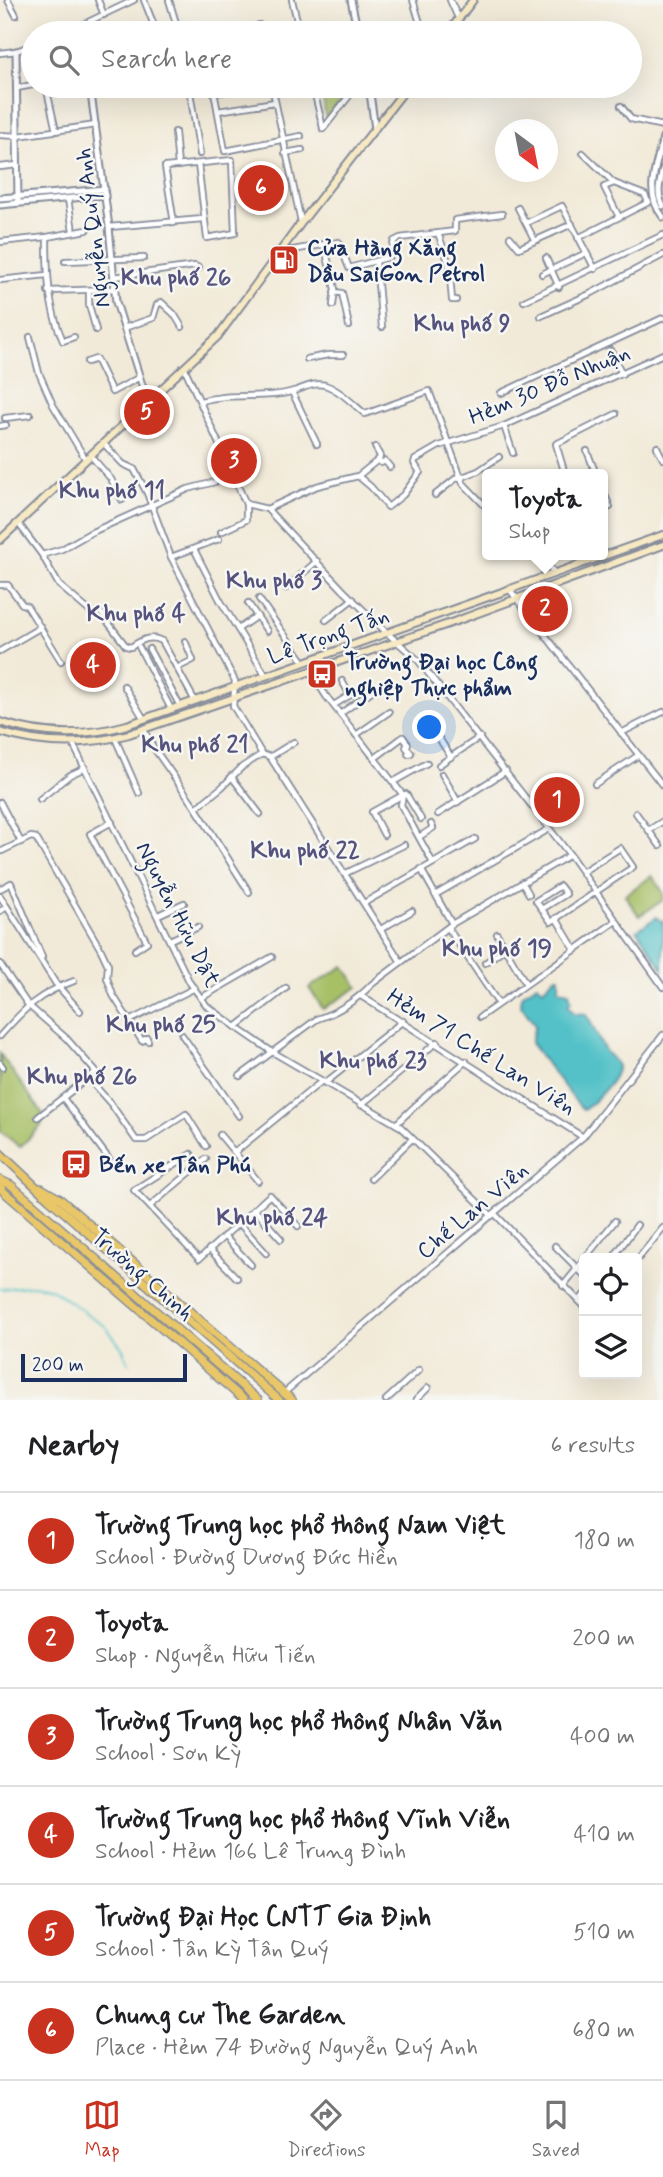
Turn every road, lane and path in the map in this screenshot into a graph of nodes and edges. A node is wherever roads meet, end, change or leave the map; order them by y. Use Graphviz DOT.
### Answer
graph roads {
  1 [pos="8,0"];
  2 [pos="98,0"];
  3 [pos="134,0"];
  4 [pos="144,0"];
  5 [pos="169,0"];
  6 [pos="292,0"];
  7 [pos="351,0"];
  8 [pos="413,0"];
  9 [pos="450,0"];
  10 [pos="473,0"];
  11 [pos="16,15"];
  12 [pos="104,15"];
  13 [pos="459,19"];
  14 [pos="94,21"];
  15 [pos="152,21"];
  16 [pos="175,21"];
  17 [pos="297,21"];
  18 [pos="355,21"];
  19 [pos="419,21"];
  20 [pos="21,49"];
  21 [pos="16,51"];
  22 [pos="0,53"];
  23 [pos="21,87"];
  24 [pos="17,88"];
  25 [pos="49,98"];
  26 [pos="92,98"];
  27 [pos="191,98"];
  28 [pos="215,98"];
  29 [pos="274,98"];
  30 [pos="316,98"];
  31 [pos="348,98"];
  32 [pos="370,98"];
  33 [pos="399,98"];
  34 [pos="275,102"];
  35 [pos="621,106"];
  36 [pos="218,111"];
  37 [pos="97,125"];
  38 [pos="663,126"];
  39 [pos="374,129"];
  40 [pos="56,131"];
  41 [pos="175,132"];
  42 [pos="0,135"];
  43 [pos="18,136"];
  44 [pos="301,136"];
  45 [pos="663,137"];
  46 [pos="282,141"];
  47 [pos="302,150"];
  48 [pos="285,153"];
  49 [pos="583,153"];
  50 [pos="200,154"];
  51 [pos="198,163"];
  52 [pos="19,165"];
  53 [pos="178,166"];
  54 [pos="0,167"];
  55 [pos="663,169"];
  56 [pos="614,183"];
  57 [pos="105,192"];
  58 [pos="0,198"];
  59 [pos="68,198"];
  60 [pos="19,200"];
  61 [pos="653,200"];
  62 [pos="0,205"];
  63 [pos="663,206"];
  64 [pos="518,208"];
  65 [pos="502,214"];
  66 [pos="619,217"];
  67 [pos="663,217"];
  68 [pos="204,219"];
  69 [pos="174,223"];
  70 [pos="301,223"];
  71 [pos="526,223"];
  72 [pos="572,224"];
  73 [pos="109,227"];
  74 [pos="87,230"];
  75 [pos="73,231"];
  76 [pos="438,233"];
  77 [pos="663,234"];
  78 [pos="47,237"];
  79 [pos="510,237"];
  80 [pos="578,238"];
  81 [pos="535,241"];
  82 [pos="0,242"];
  83 [pos="324,244"];
  84 [pos="281,252"];
  85 [pos="586,253"];
  86 [pos="663,255"];
  87 [pos="144,258"];
  88 [pos="546,258"];
  89 [pos="113,260"];
  90 [pos="65,261"];
  91 [pos="376,262"];
  92 [pos="199,268"];
  93 [pos="595,269"];
  94 [pos="552,270"];
  95 [pos="542,274"];
  96 [pos="47,275"];
  97 [pos="114,278"];
  98 [pos="0,279"];
  99 [pos="559,286"];
  100 [pos="115,289"];
  101 [pos="89,290"];
  102 [pos="48,291"];
  103 [pos="334,292"];
  104 [pos="456,300"];
  105 [pos="524,301"];
  106 [pos="333,305"];
  107 [pos="541,316"];
  108 [pos="663,318"];
  109 [pos="182,327"];
  110 [pos="349,327"];
  111 [pos="382,327"];
  112 [pos="124,328"];
  113 [pos="96,330"];
  114 [pos="30,337"];
  115 [pos="74,337"];
  116 [pos="611,351"];
  117 [pos="663,354"];
  118 [pos="343,355"];
  119 [pos="307,359"];
  120 [pos="87,362"];
  121 [pos="186,369"];
  122 [pos="622,374"];
  123 [pos="138,378"];
  124 [pos="292,392"];
  125 [pos="501,393"];
  126 [pos="201,401"];
  127 [pos="148,404"];
  128 [pos="617,414"];
  129 [pos="30,415"];
  130 [pos="5,418"];
  131 [pos="504,426"];
  132 [pos="448,443"];
  133 [pos="104,444"];
  134 [pos="317,444"];
  135 [pos="375,447"];
  136 [pos="657,447"];
  137 [pos="587,451"];
  138 [pos="513,453"];
  139 [pos="499,457"];
  140 [pos="89,458"];
  141 [pos="663,458"];
  142 [pos="378,460"];
  143 [pos="390,467"];
  144 [pos="563,469"];
  145 [pos="594,469"];
  146 [pos="358,476"];
  147 [pos="234,477"];
  148 [pos="460,477"];
  149 [pos="435,495"];
  150 [pos="122,500"];
  151 [pos="482,502"];
  152 [pos="246,504"];
  153 [pos="152,505"];
  154 [pos="267,509"];
  155 [pos="18,523"];
  156 [pos="221,532"];
  157 [pos="663,535"];
  158 [pos="219,539"];
  159 [pos="0,540"];
  160 [pos="663,545"];
  161 [pos="194,549"];
  162 [pos="608,553"];
  163 [pos="42,555"];
  164 [pos="171,557"];
  165 [pos="543,560"];
  166 [pos="590,560"];
  167 [pos="317,561"];
  168 [pos="556,574"];
  169 [pos="0,585"];
  170 [pos="286,588"];
  171 [pos="510,590"];
  172 [pos="515,598"];
  173 [pos="259,599"];
  174 [pos="353,599"];
  175 [pos="248,603"];
  176 [pos="101,613"];
  177 [pos="94,615"];
  178 [pos="257,616"];
  179 [pos="326,620"];
  180 [pos="41,627"];
  181 [pos="238,629"];
  182 [pos="267,631"];
  183 [pos="387,633"];
  184 [pos="395,640"];
  185 [pos="185,641"];
  186 [pos="139,647"];
  187 [pos="1,649"];
  188 [pos="149,649"];
  189 [pos="61,661"];
  190 [pos="304,663"];
  191 [pos="177,668"];
  192 [pos="310,671"];
  193 [pos="266,676"];
  194 [pos="342,681"];
  195 [pos="124,686"];
  196 [pos="234,688"];
  197 [pos="373,690"];
  198 [pos="233,698"];
  199 [pos="196,702"];
  200 [pos="334,705"];
  201 [pos="180,706"];
  202 [pos="172,710"];
  203 [pos="389,712"];
  204 [pos="663,712"];
  205 [pos="340,714"];
  206 [pos="144,720"];
  207 [pos="428,721"];
  208 [pos="0,722"];
  209 [pos="144,730"];
  210 [pos="0,732"];
  211 [pos="621,733"];
  212 [pos="356,735"];
  213 [pos="480,737"];
  214 [pos="115,738"];
  215 [pos="294,742"];
  216 [pos="73,744"];
  217 [pos="262,754"];
  218 [pos="408,754"];
  219 [pos="639,755"];
  220 [pos="270,757"];
  221 [pos="451,757"];
  222 [pos="375,758"];
  223 [pos="427,763"];
  224 [pos="439,765"];
  225 [pos="85,768"];
  226 [pos="506,771"];
  227 [pos="442,774"];
  228 [pos="231,776"];
  229 [pos="393,782"];
  230 [pos="595,784"];
  231 [pos="663,786"];
  232 [pos="139,793"];
  233 [pos="403,795"];
  234 [pos="40,799"];
  235 [pos="0,802"];
  236 [pos="458,802"];
  237 [pos="196,808"];
  238 [pos="260,814"];
  239 [pos="438,814"];
  240 [pos="636,814"];
  241 [pos="421,819"];
  242 [pos="663,821"];
  243 [pos="112,822"];
  244 [pos="431,824"];
  245 [pos="549,829"];
  246 [pos="649,830"];
  247 [pos="384,835"];
  248 [pos="419,837"];
  249 [pos="475,839"];
  250 [pos="21,842"];
  251 [pos="404,845"];
  252 [pos="660,846"];
  253 [pos="0,852"];
  254 [pos="570,855"];
  255 [pos="433,863"];
  256 [pos="421,869"];
  257 [pos="582,872"];
  258 [pos="344,874"];
  259 [pos="522,882"];
  260 [pos="0,890"];
  261 [pos="249,892"];
  262 [pos="596,893"];
  263 [pos="528,894"];
  264 [pos="435,895"];
  265 [pos="0,896"];
  266 [pos="184,903"];
  267 [pos="364,903"];
  268 [pos="7,906"];
  269 [pos="542,909"];
  270 [pos="0,911"];
  271 [pos="412,911"];
  272 [pos="158,915"];
  273 [pos="556,918"];
  274 [pos="616,921"];
  275 [pos="450,926"];
  276 [pos="198,927"];
  277 [pos="381,929"];
  278 [pos="498,934"];
  279 [pos="170,940"];
  280 [pos="505,948"];
  281 [pos="135,950"];
  282 [pos="576,950"];
  283 [pos="272,957"];
  284 [pos="401,961"];
  285 [pos="485,963"];
  286 [pos="0,964"];
  287 [pos="48,971"];
  288 [pos="74,981"];
  289 [pos="526,984"];
  290 [pos="58,986"];
  291 [pos="663,987"];
  292 [pos="195,988"];
  293 [pos="286,988"];
  294 [pos="361,996"];
  295 [pos="201,998"];
  296 [pos="498,1003"];
  297 [pos="27,1006"];
  298 [pos="80,1011"];
  299 [pos="480,1017"];
  300 [pos="129,1021"];
  301 [pos="403,1021"];
  302 [pos="236,1027"];
  303 [pos="182,1035"];
  304 [pos="663,1035"];
  305 [pos="0,1036"];
  306 [pos="149,1041"];
  307 [pos="437,1042"];
  308 [pos="271,1051"];
  309 [pos="466,1061"];
  310 [pos="240,1076"];
  311 [pos="88,1078"];
  312 [pos="323,1082"];
  313 [pos="63,1098"];
  314 [pos="361,1105"];
  315 [pos="239,1116"];
  316 [pos="38,1117"];
  317 [pos="396,1124"];
  318 [pos="220,1135"];
  319 [pos="583,1137"];
  320 [pos="412,1139"];
  321 [pos="206,1146"];
  322 [pos="235,1152"];
  323 [pos="0,1153"];
  324 [pos="191,1154"];
  325 [pos="206,1159"];
  326 [pos="112,1163"];
  327 [pos="370,1179"];
  328 [pos="0,1180"];
  329 [pos="258,1181"];
  330 [pos="0,1186"];
  331 [pos="150,1206"];
  332 [pos="254,1209"];
  333 [pos="494,1215"];
  334 [pos="615,1221"];
  335 [pos="239,1223"];
  336 [pos="637,1225"];
  337 [pos="298,1226"];
  338 [pos="663,1228"];
  339 [pos="224,1236"];
  340 [pos="282,1239"];
  341 [pos="555,1246"];
  342 [pos="209,1249"];
  343 [pos="266,1253"];
  344 [pos="590,1253"];
  345 [pos="617,1253"];
  346 [pos="642,1254"];
  347 [pos="97,1259"];
  348 [pos="251,1265"];
  349 [pos="579,1266"];
  350 [pos="577,1269"];
  351 [pos="100,1275"];
  352 [pos="237,1278"];
  353 [pos="564,1286"];
  354 [pos="577,1300"];
  355 [pos="419,1370"];
  356 [pos="428,1388"];
  357 [pos="282,1396"];
  358 [pos="244,1400"];
  359 [pos="258,1400"];
  360 [pos="292,1400"];
  361 [pos="386,1400"];
  362 [pos="416,1400"];
  1 -- 11 [label="street"];
  2 -- 12 [label="street"];
  3 -- 12 [label="street"];
  4 -- 15 [label="street"];
  5 -- 16 [label="street"];
  6 -- 17 [label="street"];
  7 -- 18 [label="street"];
  8 -- 19 [label="street"];
  9 -- 13 [label="street"];
  10 -- 13 [label="main road"];
  12 -- 14 [label="street"];
  20 -- 21 [label="street"];
  21 -- 22 [label="street"];
  21 -- 24 [label="street"];
  23 -- 24 [label="street"];
  24 -- 43 [label="street"];
  25 -- 40 [label="street"];
  26 -- 37 [label="street, Nguyễn Quý Anh"];
  27 -- 50 [label="street"];
  28 -- 36 [label="street"];
  29 -- 34 [label="street"];
  30 -- 31 [label="street"];
  32 -- 39 [label="street"];
  33 -- 39 [label="main road"];
  34 -- 36 [label="street"];
  34 -- 46 [label="street"];
  35 -- 38 [label="street"];
  36 -- 46 [label="street"];
  37 -- 40 [label="street"];
  37 -- 57 [label="street, Nguyễn Quý Anh"];
  39 -- 70 [label="main road"];
  40 -- 43 [label="street"];
  41 -- 53 [label="street"];
  42 -- 43 [label="street"];
  43 -- 52 [label="street"];
  44 -- 46 [label="street"];
  45 -- 61 [label="street"];
  46 -- 48 [label="street"];
  47 -- 48 [label="street"];
  48 -- 70 [label="street"];
  49 -- 56 [label="street"];
  51 -- 53 [label="street"];
  51 -- 68 [label="street"];
  51 -- 68 [label="street"];
  52 -- 54 [label="street"];
  52 -- 60 [label="street"];
  53 -- 69 [label="street"];
  55 -- 61 [label="street"];
  56 -- 61 [label="street"];
  56 -- 66 [label="street"];
  57 -- 59 [label="street"];
  57 -- 60 [label="street"];
  57 -- 73 [label="street, Nguyễn Quý Anh"];
  58 -- 60 [label="street"];
  59 -- 60 [label="street"];
  59 -- 75 [label="street"];
  60 -- 62 [label="street"];
  61 -- 63 [label="street"];
  61 -- 66 [label="street"];
  61 -- 67 [label="street"];
  64 -- 71 [label="street"];
  65 -- 76 [label="street"];
  66 -- 80 [label="street"];
  68 -- 69 [label="street"];
  69 -- 73 [label="street"];
  70 -- 84 [label="main road"];
  71 -- 72 [label="street"];
  71 -- 81 [label="street"];
  72 -- 80 [label="street"];
  72 -- 81 [label="street"];
  73 -- 89 [label="street, Nguyễn Quý Anh"];
  74 -- 75 [label="street"];
  75 -- 78 [label="street"];
  76 -- 91 [label="street"];
  76 -- 104 [label="street"];
  77 -- 93 [label="street"];
  78 -- 82 [label="street"];
  78 -- 96 [label="street"];
  79 -- 81 [label="street"];
  80 -- 85 [label="street"];
  83 -- 84 [label="street"];
  83 -- 91 [label="street"];
  83 -- 103 [label="street"];
  84 -- 121 [label="main road"];
  85 -- 93 [label="street"];
  85 -- 94 [label="street"];
  86 -- 107 [label="street"];
  87 -- 89 [label="street"];
  88 -- 94 [label="street"];
  89 -- 90 [label="street"];
  89 -- 97 [label="street, Nguyễn Quý Anh"];
  91 -- 111 [label="street"];
  92 -- 97 [label="street"];
  93 -- 99 [label="street"];
  94 -- 95 [label="street"];
  94 -- 99 [label="street"];
  96 -- 98 [label="street"];
  96 -- 102 [label="street"];
  97 -- 100 [label="street, Nguyễn Quý Anh"];
  99 -- 105 [label="street"];
  100 -- 101 [label="street"];
  100 -- 112 [label="street, Nguyễn Quý Anh"];
  101 -- 102 [label="street"];
  101 -- 113 [label="street"];
  102 -- 115 [label="street"];
  103 -- 106 [label="street"];
  103 -- 110 [label="street"];
  108 -- 125 [label="street"];
  109 -- 112 [label="street"];
  112 -- 123 [label="street, Nguyễn Quý Anh"];
  114 -- 140 [label="street"];
  116 -- 122 [label="street"];
  117 -- 122 [label="street, Hẻm 30 Đỗ Nhuận"];
  118 -- 119 [label="street"];
  120 -- 123 [label="street"];
  121 -- 126 [label="street"];
  121 -- 127 [label="main road"];
  122 -- 131 [label="street, Hẻm 30 Đỗ Nhuận"];
  123 -- 127 [label="street, Nguyễn Quý Anh"];
  124 -- 126 [label="street"];
  124 -- 132 [label="street"];
  124 -- 134 [label="street"];
  126 -- 147 [label="street"];
  127 -- 133 [label="main road"];
  128 -- 144 [label="street"];
  129 -- 130 [label="street"];
  131 -- 132 [label="street, Hẻm 30 Đỗ Nhuận"];
  131 -- 138 [label="street"];
  132 -- 146 [label="street, Hẻm 30 Đỗ Nhuận"];
  132 -- 148 [label="street"];
  133 -- 140 [label="main road"];
  133 -- 153 [label="street"];
  135 -- 142 [label="street"];
  136 -- 141 [label="street"];
  137 -- 145 [label="street"];
  139 -- 148 [label="street"];
  140 -- 150 [label="street"];
  140 -- 155 [label="main road"];
  142 -- 143 [label="street"];
  142 -- 146 [label="street"];
  146 -- 154 [label="street"];
  147 -- 152 [label="street"];
  147 -- 153 [label="street"];
  148 -- 149 [label="street"];
  148 -- 151 [label="street"];
  152 -- 154 [label="street"];
  152 -- 156 [label="street"];
  153 -- 163 [label="street"];
  153 -- 164 [label="street"];
  154 -- 167 [label="street"];
  155 -- 159 [label="main road"];
  155 -- 163 [label="street"];
  157 -- 162 [label="main road, Lê Trọng Tấn"];
  158 -- 161 [label="street"];
  160 -- 172 [label="main road, Lê Trọng Tấn"];
  161 -- 164 [label="street"];
  161 -- 181 [label="street"];
  163 -- 177 [label="street"];
  164 -- 196 [label="street"];
  165 -- 168 [label="street"];
  166 -- 168 [label="main road, Lê Trọng Tấn"];
  167 -- 170 [label="street"];
  167 -- 174 [label="street"];
  168 -- 171 [label="main road, Lê Trọng Tấn"];
  169 -- 180 [label="street"];
  171 -- 172 [label="street"];
  171 -- 183 [label="main road, Lê Trọng Tấn"];
  172 -- 184 [label="main road, Lê Trọng Tấn"];
  172 -- 211 [label="street"];
  173 -- 190 [label="street"];
  174 -- 179 [label="street"];
  174 -- 183 [label="street"];
  175 -- 178 [label="street"];
  176 -- 191 [label="street"];
  178 -- 181 [label="street"];
  178 -- 182 [label="street"];
  180 -- 187 [label="street"];
  180 -- 189 [label="street"];
  181 -- 193 [label="street"];
  183 -- 184 [label="street"];
  183 -- 190 [label="main road, Lê Trọng Tấn"];
  184 -- 192 [label="main road, Lê Trọng Tấn"];
  184 -- 213 [label="street"];
  185 -- 191 [label="street"];
  186 -- 202 [label="street"];
  188 -- 201 [label="street"];
  190 -- 193 [label="main road, Lê Trọng Tấn"];
  191 -- 199 [label="street"];
  192 -- 198 [label="main road, Lê Trọng Tấn"];
  192 -- 200 [label="street"];
  193 -- 196 [label="main road, Lê Trọng Tấn"];
  194 -- 200 [label="street"];
  195 -- 206 [label="street"];
  196 -- 198 [label="street"];
  196 -- 199 [label="main road, Lê Trọng Tấn"];
  197 -- 205 [label="street"];
  198 -- 209 [label="main road, Lê Trọng Tấn"];
  198 -- 217 [label="street"];
  199 -- 201 [label="main road, Lê Trọng Tấn"];
  200 -- 205 [label="street"];
  201 -- 202 [label="main road, Lê Trọng Tấn"];
  202 -- 206 [label="main road, Lê Trọng Tấn"];
  203 -- 212 [label="street"];
  204 -- 211 [label="street"];
  205 -- 212 [label="street"];
  206 -- 208 [label="main road, Lê Trọng Tấn"];
  207 -- 221 [label="street"];
  209 -- 214 [label="main road, Lê Trọng Tấn"];
  209 -- 237 [label="street"];
  210 -- 216 [label="main road, Lê Trọng Tấn"];
  211 -- 219 [label="street"];
  212 -- 222 [label="street"];
  213 -- 221 [label="street"];
  213 -- 226 [label="street"];
  214 -- 216 [label="main road, Lê Trọng Tấn"];
  214 -- 232 [label="street"];
  215 -- 220 [label="street"];
  216 -- 225 [label="street, Nguyễn Hữu Dật"];
  217 -- 220 [label="street"];
  217 -- 228 [label="street"];
  218 -- 222 [label="street"];
  219 -- 230 [label="street"];
  219 -- 231 [label="street"];
  220 -- 258 [label="street"];
  221 -- 224 [label="street"];
  222 -- 229 [label="street"];
  223 -- 229 [label="street"];
  225 -- 234 [label="street"];
  225 -- 243 [label="street, Nguyễn Hữu Dật"];
  226 -- 236 [label="street"];
  226 -- 245 [label="street"];
  227 -- 236 [label="street"];
  228 -- 237 [label="street"];
  228 -- 238 [label="street"];
  229 -- 233 [label="street"];
  233 -- 241 [label="street"];
  233 -- 247 [label="street"];
  233 -- 248 [label="street"];
  235 -- 250 [label="street"];
  236 -- 239 [label="street"];
  237 -- 261 [label="street"];
  240 -- 246 [label="street"];
  242 -- 246 [label="street"];
  243 -- 272 [label="street, Nguyễn Hữu Dật"];
  243 -- 281 [label="street"];
  244 -- 248 [label="street"];
  245 -- 254 [label="street"];
  245 -- 264 [label="street"];
  246 -- 252 [label="street"];
  248 -- 255 [label="street"];
  249 -- 255 [label="street"];
  250 -- 253 [label="street"];
  250 -- 300 [label="street"];
  251 -- 258 [label="street"];
  254 -- 257 [label="street"];
  254 -- 259 [label="street"];
  255 -- 256 [label="street"];
  256 -- 264 [label="street"];
  256 -- 267 [label="street"];
  257 -- 262 [label="street"];
  257 -- 262 [label="street"];
  258 -- 267 [label="street"];
  259 -- 263 [label="street"];
  259 -- 275 [label="street"];
  260 -- 287 [label="street"];
  262 -- 273 [label="street"];
  262 -- 274 [label="street"];
  264 -- 275 [label="street"];
  265 -- 268 [label="street"];
  266 -- 272 [label="street"];
  267 -- 277 [label="street"];
  268 -- 270 [label="street"];
  268 -- 287 [label="street"];
  269 -- 269 [label="street"];
  269 -- 273 [label="street"];
  271 -- 277 [label="street"];
  272 -- 279 [label="street, Nguyễn Hữu Dật"];
  273 -- 282 [label="street"];
  274 -- 282 [label="street"];
  274 -- 291 [label="street"];
  275 -- 284 [label="street"];
  275 -- 296 [label="street"];
  276 -- 279 [label="street"];
  277 -- 284 [label="street"];
  278 -- 280 [label="street"];
  279 -- 292 [label="street, Nguyễn Hữu Dật"];
  280 -- 285 [label="street"];
  280 -- 289 [label="street"];
  282 -- 289 [label="street"];
  283 -- 295 [label="street"];
  284 -- 294 [label="street"];
  286 -- 297 [label="street"];
  287 -- 290 [label="street"];
  288 -- 290 [label="street"];
  289 -- 296 [label="street"];
  290 -- 297 [label="street"];
  290 -- 298 [label="street"];
  292 -- 295 [label="street, Nguyễn Hữu Dật"];
  292 -- 300 [label="street"];
  293 -- 302 [label="street"];
  294 -- 301 [label="street, Hẻm 71 Chế Lan Viên"];
  294 -- 308 [label="street"];
  295 -- 302 [label="street, Nguyễn Hữu Dật"];
  296 -- 299 [label="street"];
  297 -- 305 [label="street"];
  297 -- 311 [label="street"];
  300 -- 306 [label="street"];
  301 -- 307 [label="street, Hẻm 71 Chế Lan Viên"];
  301 -- 312 [label="street"];
  302 -- 308 [label="street, Nguyễn Hữu Dật"];
  303 -- 315 [label="street"];
  304 -- 319 [label="street, Chế Lan Viên"];
  307 -- 309 [label="street, Hẻm 71 Chế Lan Viên"];
  307 -- 314 [label="street"];
  308 -- 310 [label="street"];
  308 -- 312 [label="street, Nguyễn Hữu Dật"];
  309 -- 317 [label="street"];
  309 -- 319 [label="street, Hẻm 71 Chế Lan Viên"];
  311 -- 313 [label="street"];
  311 -- 321 [label="street"];
  312 -- 314 [label="street, Nguyễn Hữu Dật"];
  312 -- 322 [label="street"];
  313 -- 316 [label="street"];
  313 -- 326 [label="street"];
  314 -- 317 [label="street, Nguyễn Hữu Dật"];
  317 -- 320 [label="street, Nguyễn Hữu Dật"];
  318 -- 322 [label="street"];
  319 -- 333 [label="street, Chế Lan Viên"];
  320 -- 327 [label="street"];
  320 -- 333 [label="street, Nguyễn Hữu Dật"];
  322 -- 329 [label="street"];
  323 -- 357 [label="main road, Trường Chinh"];
  324 -- 331 [label="street"];
  325 -- 331 [label="street"];
  328 -- 347 [label="main road, Trường Chinh"];
  330 -- 351 [label="main road, Trường Chinh"];
  331 -- 342 [label="street"];
  332 -- 335 [label="street"];
  332 -- 337 [label="street"];
  332 -- 340 [label="street"];
  333 -- 353 [label="street, Nguyễn Hữu Dật"];
  333 -- 357 [label="street, Chế Lan Viên"];
  334 -- 344 [label="street"];
  335 -- 339 [label="street"];
  335 -- 343 [label="street"];
  336 -- 345 [label="street"];
  338 -- 346 [label="street"];
  339 -- 342 [label="street"];
  339 -- 348 [label="street"];
  341 -- 350 [label="street"];
  342 -- 352 [label="street"];
  347 -- 351 [label="main road"];
  347 -- 359 [label="main road, Trường Chinh"];
  349 -- 350 [label="street"];
  350 -- 353 [label="street"];
  351 -- 358 [label="main road, Trường Chinh"];
  353 -- 354 [label="street, Nguyễn Hữu Dật"];
  355 -- 361 [label="street"];
  356 -- 362 [label="street"];
  357 -- 360 [label="main road, Trường Chinh"];
}
